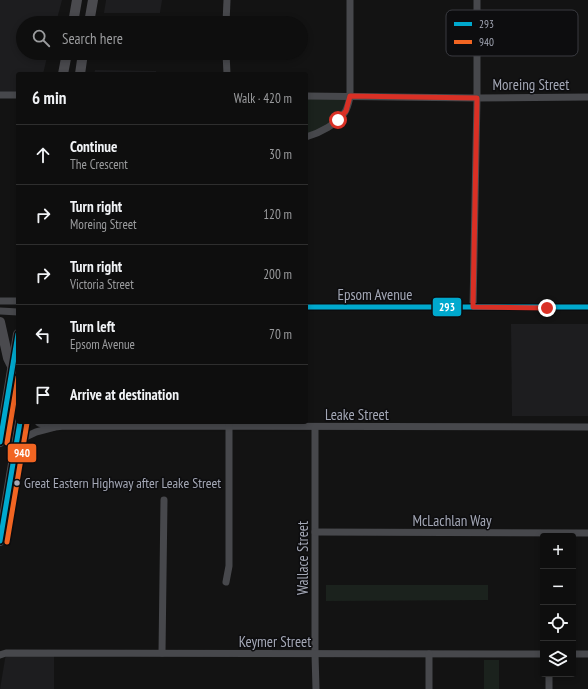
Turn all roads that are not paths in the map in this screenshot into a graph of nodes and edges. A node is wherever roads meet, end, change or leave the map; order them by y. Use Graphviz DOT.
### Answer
graph roads {
  1 [pos="77,0"];
  2 [pos="89,0"];
  3 [pos="93,0"];
  4 [pos="227,0"];
  5 [pos="350,0"];
  6 [pos="74,16"];
  7 [pos="86,16"];
  8 [pos="90,16"];
  9 [pos="226,16"];
  10 [pos="477,56"];
  11 [pos="66,60"];
  12 [pos="83,60"];
  13 [pos="227,60"];
  14 [pos="64,72"];
  15 [pos="80,72"];
  16 [pos="228,72"];
  17 [pos="0,95"];
  18 [pos="16,95"];
  19 [pos="308,96"];
  20 [pos="350,96"];
  21 [pos="588,97"];
  22 [pos="477,98"];
  23 [pos="308,136"];
  24 [pos="0,301"];
  25 [pos="16,301"];
  26 [pos="308,307"];
  27 [pos="473,307"];
  28 [pos="588,307"];
  29 [pos="0,311"];
  30 [pos="16,312"];
  31 [pos="0,322"];
  32 [pos="16,348"];
  33 [pos="13,368"];
  34 [pos="2,418"];
  35 [pos="20,424"];
  36 [pos="43,424"];
  37 [pos="229,426"];
  38 [pos="55,427"];
  39 [pos="315,427"];
  40 [pos="588,427"];
  41 [pos="17,441"];
  42 [pos="0,442"];
  43 [pos="164,500"];
  44 [pos="316,532"];
  45 [pos="588,533"];
  46 [pos="0,541"];
  47 [pos="226,582"];
  48 [pos="2,653"];
  49 [pos="162,653"];
  50 [pos="315,654"];
  51 [pos="429,654"];
  52 [pos="540,654"];
  53 [pos="576,654"];
  54 [pos="588,654"];
  55 [pos="548,677"];
  56 [pos="316,689"];
  57 [pos="429,689"];
  58 [pos="549,689"];
  1 -- 6 [label="highway"];
  2 -- 7 [label="highway"];
  3 -- 8 [label="highway"];
  4 -- 9 [label="street"];
  5 -- 20 [label="street"];
  10 -- 22 [label="street"];
  11 -- 14 [label="highway"];
  12 -- 15 [label="highway"];
  13 -- 16 [label="street"];
  17 -- 18 [label="street"];
  19 -- 20 [label="street, Moreing Street"];
  20 -- 22 [label="street, Moreing Street"];
  20 -- 23 [label="street"];
  21 -- 22 [label="street, Moreing Street"];
  22 -- 27 [label="street"];
  24 -- 25 [label="street"];
  26 -- 27 [label="street, Epsom Avenue"];
  27 -- 28 [label="street, Epsom Avenue"];
  29 -- 30 [label="street"];
  31 -- 33 [label="highway"];
  32 -- 33 [label="highway"];
  33 -- 34 [label="highway"];
  34 -- 42 [label="highway"];
  35 -- 41 [label="highway"];
  36 -- 38 [label="street, Leake Street"];
  37 -- 38 [label="street, Leake Street"];
  37 -- 39 [label="street, Leake Street"];
  37 -- 47 [label="street"];
  38 -- 41 [label="street, Leake Street"];
  39 -- 40 [label="street, Leake Street"];
  39 -- 44 [label="street, Wallace Street"];
  41 -- 46 [label="highway"];
  43 -- 49 [label="street"];
  44 -- 45 [label="street, McLachlan Way"];
  44 -- 50 [label="street, Wallace Street"];
  48 -- 49 [label="street, Keymer Street"];
  49 -- 50 [label="street, Keymer Street"];
  50 -- 51 [label="street, Keymer Street"];
  50 -- 56 [label="street, Wallace Street"];
  51 -- 52 [label="street, Keymer Street"];
  51 -- 57 [label="street"];
  53 -- 54 [label="street"];
  55 -- 58 [label="street"];
}
